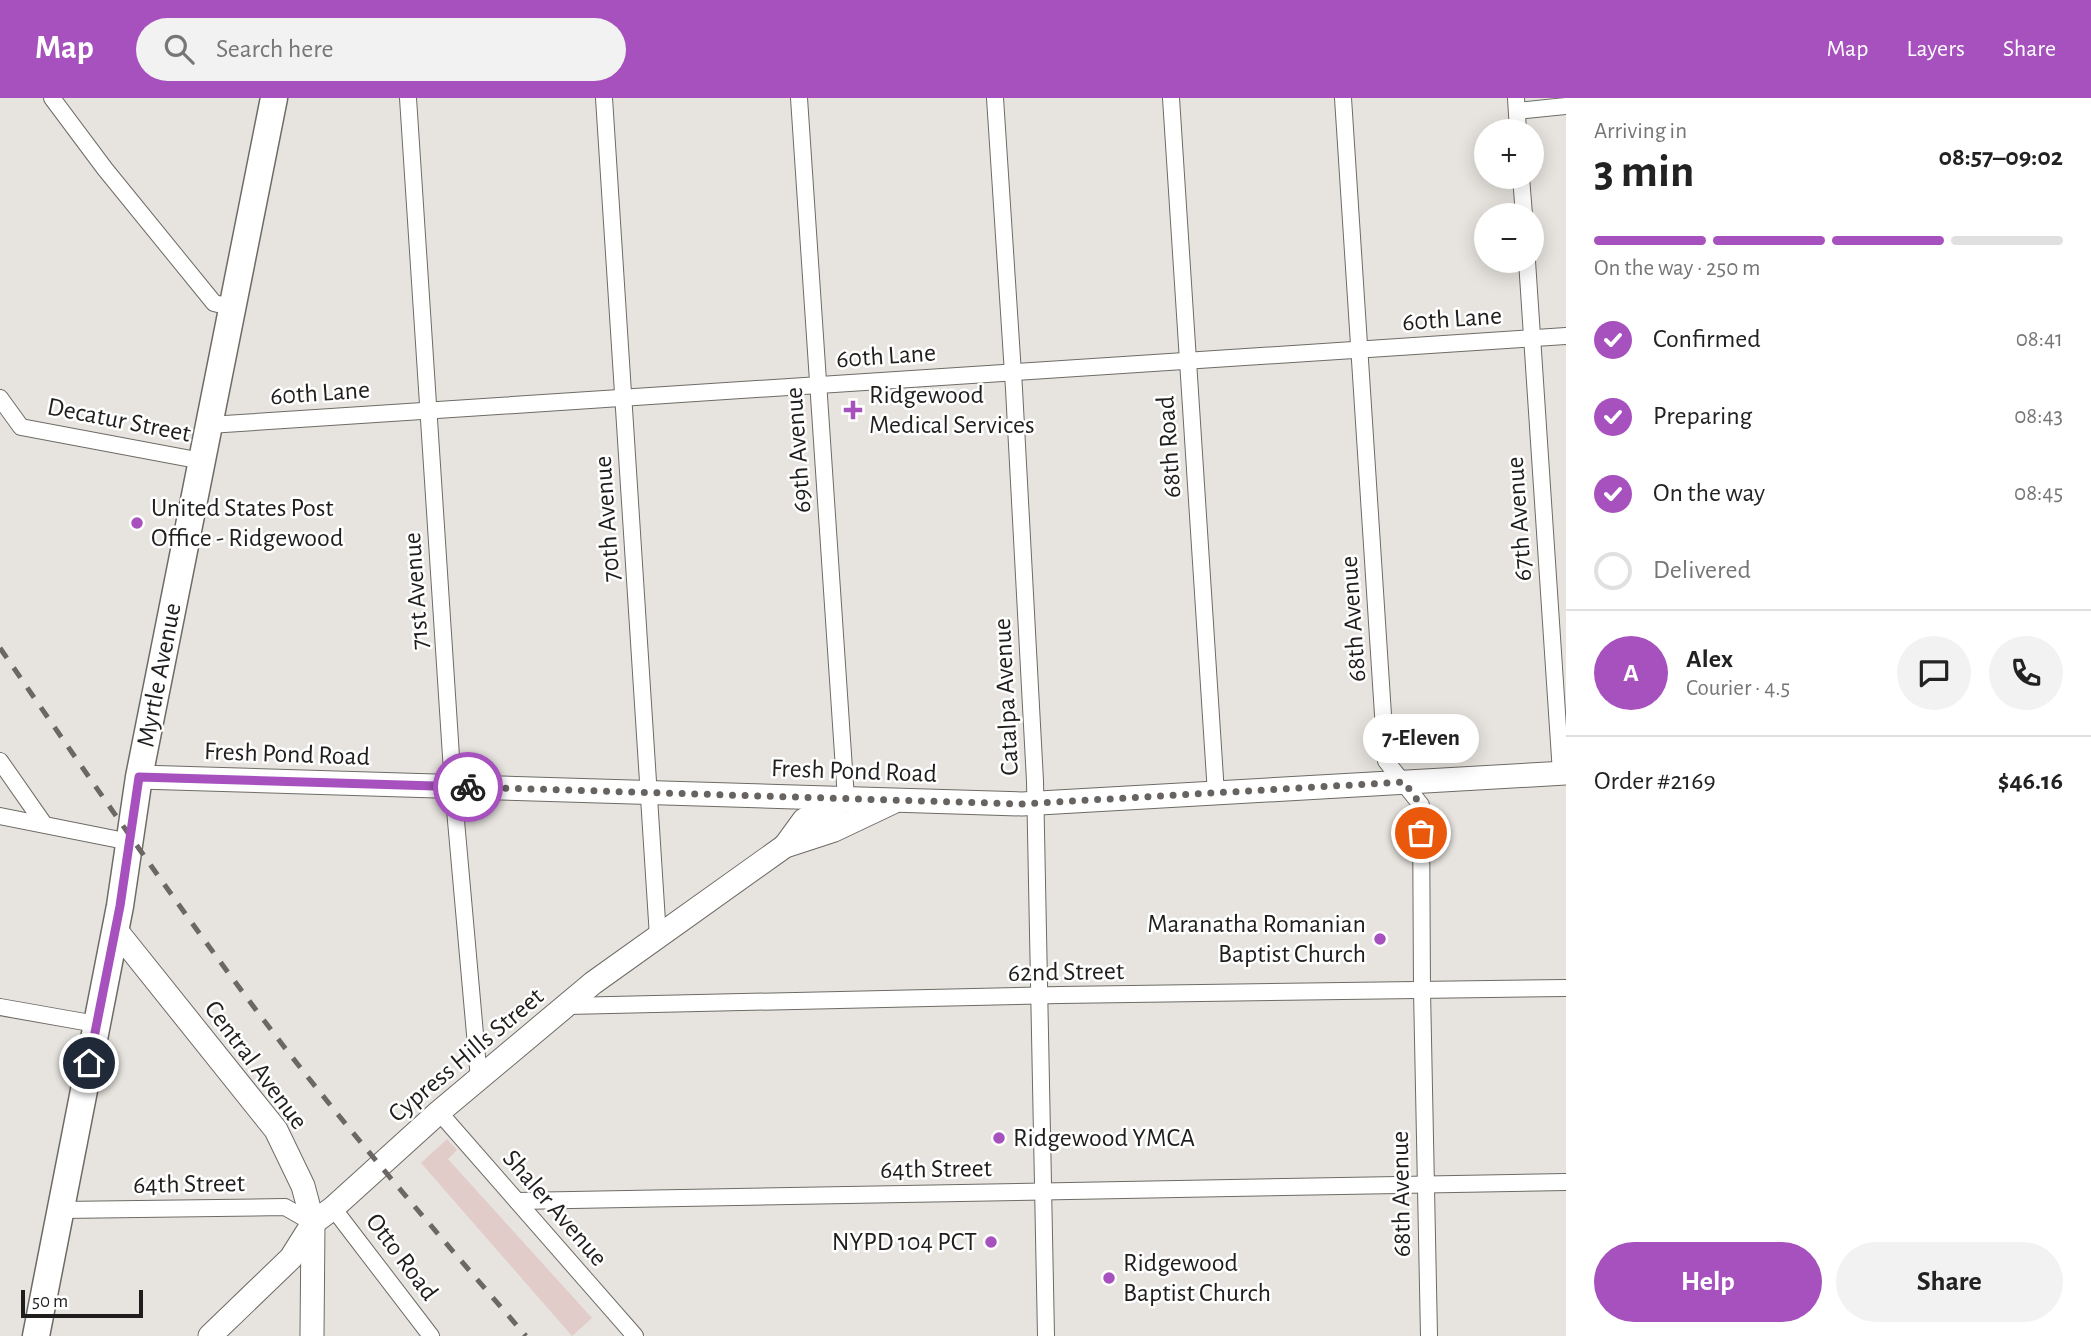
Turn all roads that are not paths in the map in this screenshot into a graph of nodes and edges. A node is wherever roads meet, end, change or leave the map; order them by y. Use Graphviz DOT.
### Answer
graph roads {
  1 [pos="52,98"];
  2 [pos="274,98"];
  3 [pos="408,98"];
  4 [pos="604,98"];
  5 [pos="799,98"];
  6 [pos="995,98"];
  7 [pos="1171,98"];
  8 [pos="1343,98"];
  9 [pos="1517,104"];
  10 [pos="1566,106"];
  11 [pos="1528,273"];
  12 [pos="234,308"];
  13 [pos="1566,336"];
  14 [pos="1532,338"];
  15 [pos="1360,349"];
  16 [pos="1188,361"];
  17 [pos="1013,373"];
  18 [pos="818,385"];
  19 [pos="0,398"];
  20 [pos="623,398"];
  21 [pos="429,411"];
  22 [pos="209,425"];
  23 [pos="202,461"];
  24 [pos="0,761"];
  25 [pos="1563,773"];
  26 [pos="139,777"];
  27 [pos="1404,782"];
  28 [pos="453,787"];
  29 [pos="650,793"];
  30 [pos="1216,794"];
  31 [pos="846,799"];
  32 [pos="899,800"];
  33 [pos="1036,803"];
  34 [pos="0,816"];
  35 [pos="44,824"];
  36 [pos="130,842"];
  37 [pos="785,846"];
  38 [pos="115,929"];
  39 [pos="658,937"];
  40 [pos="1566,988"];
  41 [pos="1422,990"];
  42 [pos="1040,996"];
  43 [pos="567,1006"];
  44 [pos="0,1007"];
  45 [pos="96,1024"];
  46 [pos="478,1080"];
  47 [pos="439,1112"];
  48 [pos="1566,1182"];
  49 [pos="1426,1185"];
  50 [pos="1044,1192"];
  51 [pos="517,1201"];
  52 [pos="333,1208"];
  53 [pos="61,1210"];
  54 [pos="313,1223"];
  55 [pos="36,1336"];
  56 [pos="210,1336"];
  57 [pos="312,1336"];
  58 [pos="431,1336"];
  59 [pos="635,1336"];
  60 [pos="1046,1336"];
  61 [pos="1429,1336"];
  1 -- 12 [label="street"];
  2 -- 12 [label="main road, Myrtle Avenue"];
  3 -- 21 [label="street, 71st Avenue"];
  4 -- 20 [label="street, 70th Avenue"];
  5 -- 18 [label="street, 69th Avenue"];
  6 -- 17 [label="street, Catalpa Avenue"];
  7 -- 16 [label="street, 68th Road"];
  8 -- 15 [label="street, 68th Avenue"];
  9 -- 10 [label="street"];
  11 -- 14 [label="street, 67th Avenue"];
  12 -- 22 [label="main road, Myrtle Avenue"];
  13 -- 14 [label="street, 60th Lane"];
  14 -- 15 [label="street, 60th Lane"];
  14 -- 25 [label="street, 67th Avenue"];
  15 -- 16 [label="street, 60th Lane"];
  15 -- 27 [label="street, 68th Avenue"];
  16 -- 17 [label="street, 60th Lane"];
  16 -- 30 [label="street, 68th Road"];
  17 -- 18 [label="street, 60th Lane"];
  17 -- 33 [label="street, Catalpa Avenue"];
  18 -- 20 [label="street, 60th Lane"];
  18 -- 31 [label="street, 69th Avenue"];
  19 -- 23 [label="street, Decatur Street"];
  20 -- 21 [label="street, 60th Lane"];
  20 -- 29 [label="street, 70th Avenue"];
  21 -- 22 [label="street, 60th Lane"];
  21 -- 28 [label="street, 71st Avenue"];
  22 -- 23 [label="main road, Myrtle Avenue"];
  23 -- 26 [label="main road, Myrtle Avenue"];
  24 -- 35 [label="street"];
  25 -- 27 [label="main road, Fresh Pond Road"];
  26 -- 28 [label="main road, Fresh Pond Road"];
  26 -- 36 [label="main road, Myrtle Avenue"];
  27 -- 30 [label="main road, Fresh Pond Road"];
  27 -- 41 [label="street, 68th Avenue"];
  28 -- 29 [label="main road, Fresh Pond Road"];
  28 -- 46 [label="street, 71st Avenue"];
  29 -- 31 [label="main road, Fresh Pond Road"];
  29 -- 39 [label="street, 70th Avenue"];
  30 -- 33 [label="main road, Fresh Pond Road"];
  31 -- 32 [label="main road, Fresh Pond Road"];
  31 -- 37 [label="main road, Cypress Hills Street"];
  32 -- 33 [label="main road, Fresh Pond Road"];
  32 -- 37 [label="main road, Cypress Hills Street"];
  33 -- 42 [label="street, Catalpa Avenue"];
  34 -- 35 [label="street"];
  35 -- 36 [label="street"];
  36 -- 38 [label="main road, Myrtle Avenue"];
  37 -- 39 [label="main road, Cypress Hills Street"];
  38 -- 45 [label="main road, Myrtle Avenue"];
  38 -- 54 [label="main road, Central Avenue"];
  39 -- 43 [label="main road, Cypress Hills Street"];
  40 -- 41 [label="street, 62nd Street"];
  41 -- 42 [label="street, 62nd Street"];
  41 -- 49 [label="street, 68th Avenue"];
  42 -- 43 [label="street, 62nd Street"];
  42 -- 50 [label="street, Catalpa Avenue"];
  43 -- 46 [label="main road, Cypress Hills Street"];
  44 -- 45 [label="street"];
  45 -- 53 [label="main road, Myrtle Avenue"];
  46 -- 47 [label="main road, Cypress Hills Street"];
  47 -- 51 [label="street, Shaler Avenue"];
  47 -- 52 [label="main road, Cypress Hills Street"];
  48 -- 49 [label="street, 64th Street"];
  49 -- 50 [label="street, 64th Street"];
  49 -- 61 [label="street, 68th Avenue"];
  50 -- 51 [label="street, 64th Street"];
  50 -- 60 [label="street, Catalpa Avenue"];
  51 -- 59 [label="street, Shaler Avenue"];
  52 -- 54 [label="main road, Cypress Hills Street"];
  52 -- 58 [label="street, Otto Road"];
  53 -- 54 [label="street, 64th Street"];
  53 -- 55 [label="main road, Myrtle Avenue"];
  54 -- 56 [label="main road, Cypress Hills Street"];
  54 -- 57 [label="main road, Central Avenue"];
}
